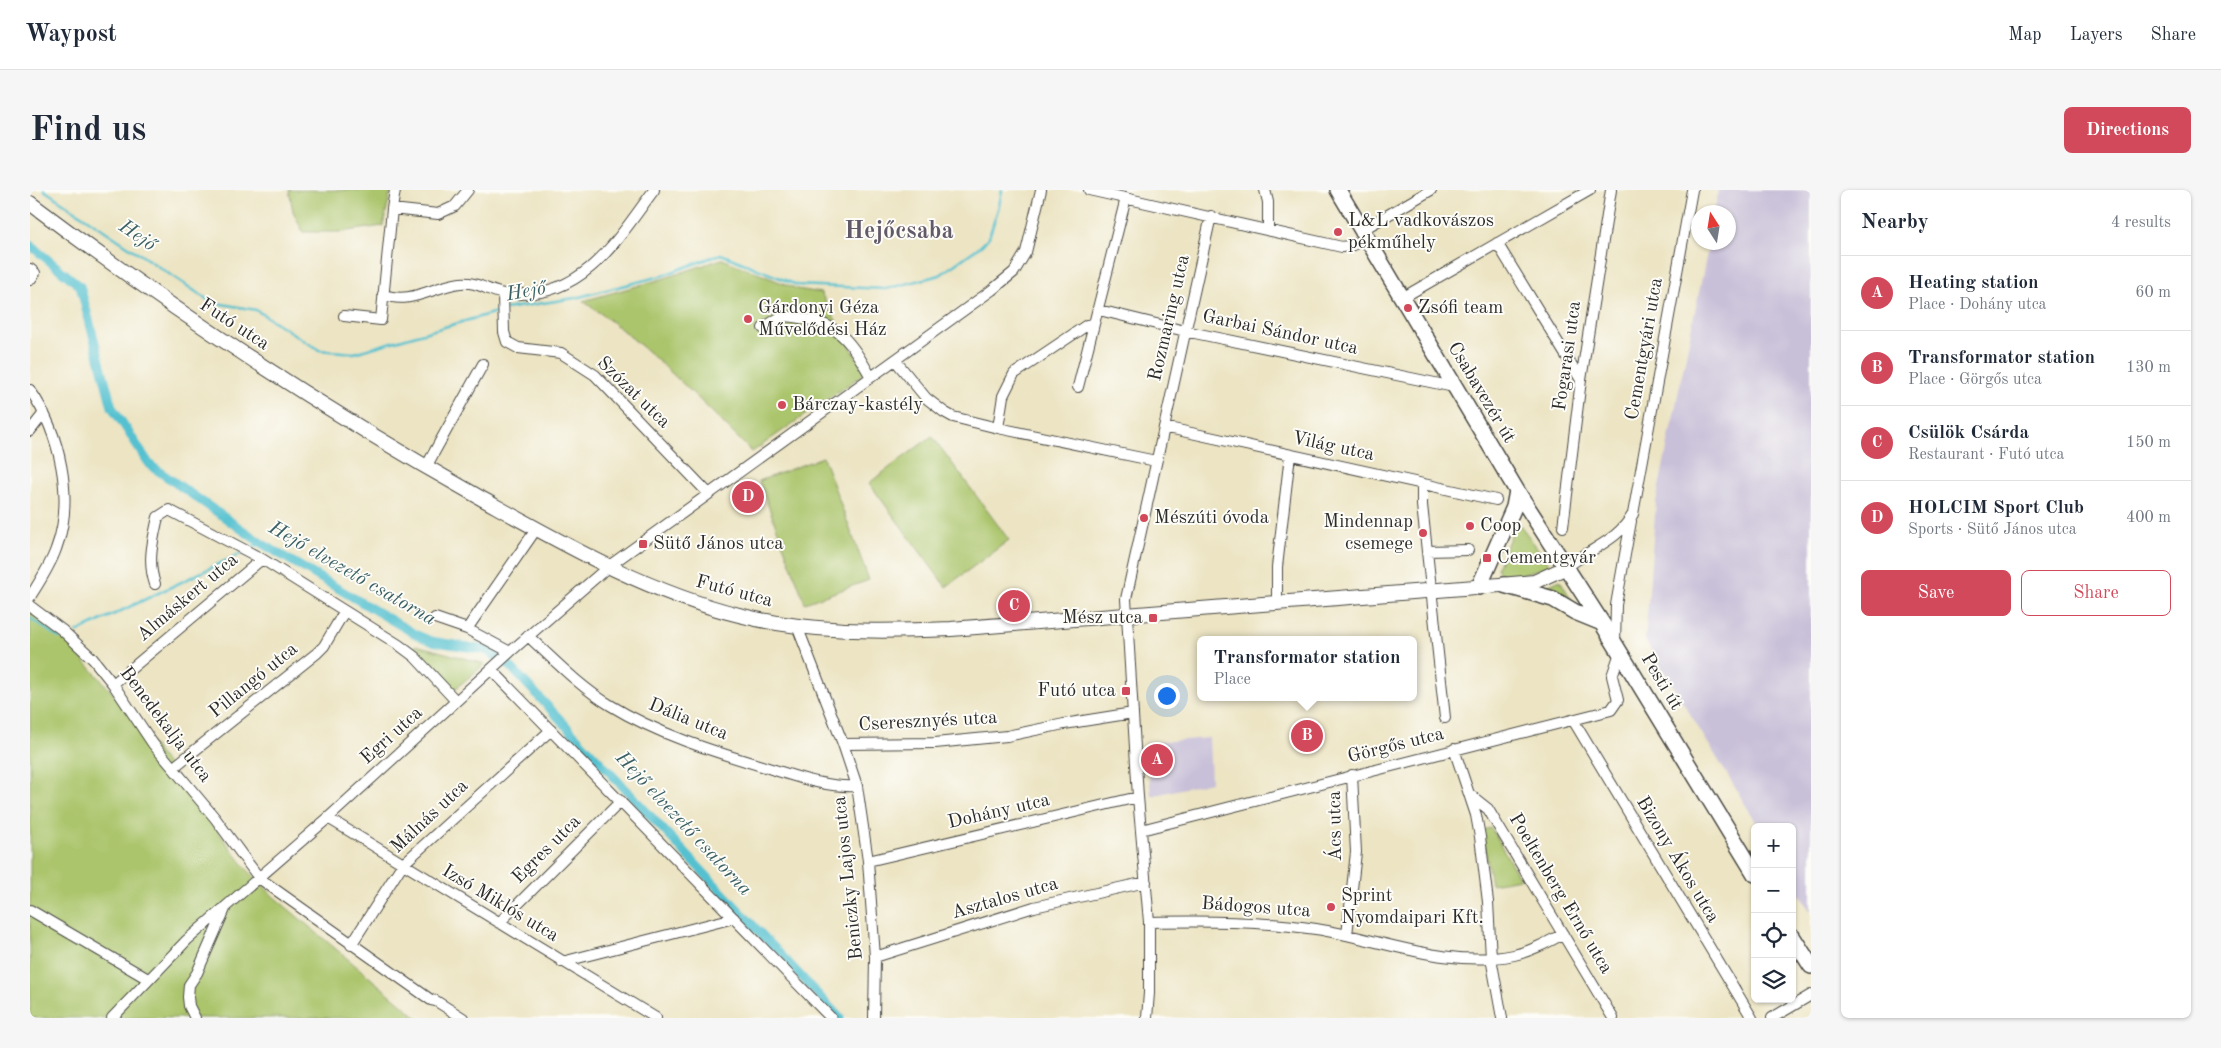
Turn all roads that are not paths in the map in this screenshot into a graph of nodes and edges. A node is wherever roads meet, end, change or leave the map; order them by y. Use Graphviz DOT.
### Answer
graph roads {
  1 [pos="395,190"];
  2 [pos="468,190"];
  3 [pos="654,190"];
  4 [pos="1041,190"];
  5 [pos="1089,190"];
  6 [pos="1265,190"];
  7 [pos="1338,190"];
  8 [pos="1430,190"];
  9 [pos="1590,190"];
  10 [pos="1611,190"];
  11 [pos="1692,190"];
  12 [pos="1126,198"];
  13 [pos="30,203"];
  14 [pos="392,209"];
  15 [pos="1211,216"];
  16 [pos="1268,230"];
  17 [pos="1364,234"];
  18 [pos="1497,243"];
  19 [pos="383,294"];
  20 [pos="1402,298"];
  21 [pos="503,302"];
  22 [pos="1099,310"];
  23 [pos="344,316"];
  24 [pos="1094,324"];
  25 [pos="763,328"];
  26 [pos="1185,331"];
  27 [pos="896,360"];
  28 [pos="483,364"];
  29 [pos="871,377"];
  30 [pos="1581,380"];
  31 [pos="1078,387"];
  32 [pos="1454,387"];
  33 [pos="30,390"];
  34 [pos="44,413"];
  35 [pos="998,428"];
  36 [pos="1164,428"];
  37 [pos="30,431"];
  38 [pos="1290,455"];
  39 [pos="1156,461"];
  40 [pos="426,467"];
  41 [pos="1422,484"];
  42 [pos="1517,491"];
  43 [pos="708,494"];
  44 [pos="1496,500"];
  45 [pos="1531,512"];
  46 [pos="1633,514"];
  47 [pos="1563,527"];
  48 [pos="537,528"];
  49 [pos="1468,550"];
  50 [pos="1427,551"];
  51 [pos="262,559"];
  52 [pos="609,566"];
  53 [pos="1567,567"];
  54 [pos="155,584"];
  55 [pos="1504,585"];
  56 [pos="1479,587"];
  57 [pos="1431,591"];
  58 [pos="30,596"];
  59 [pos="1277,602"];
  60 [pos="30,606"];
  61 [pos="344,612"];
  62 [pos="1127,614"];
  63 [pos="435,618"];
  64 [pos="1602,623"];
  65 [pos="797,626"];
  66 [pos="467,629"];
  67 [pos="528,636"];
  68 [pos="1618,648"];
  69 [pos="510,652"];
  70 [pos="493,668"];
  71 [pos="113,684"];
  72 [pos="456,701"];
  73 [pos="1133,713"];
  74 [pos="1445,718"];
  75 [pos="1573,720"];
  76 [pos="551,730"];
  77 [pos="843,744"];
  78 [pos="1454,749"];
  79 [pos="174,767"];
  80 [pos="1352,775"];
  81 [pos="857,786"];
  82 [pos="1468,794"];
  83 [pos="1138,797"];
  84 [pos="621,801"];
  85 [pos="328,818"];
  86 [pos="1141,830"];
  87 [pos="868,861"];
  88 [pos="402,865"];
  89 [pos="1751,868"];
  90 [pos="259,878"];
  91 [pos="1146,882"];
  92 [pos="227,906"];
  93 [pos="30,910"];
  94 [pos="734,918"];
  95 [pos="1149,922"];
  96 [pos="499,923"];
  97 [pos="1564,934"];
  98 [pos="1346,935"];
  99 [pos="1796,942"];
  100 [pos="351,945"];
  101 [pos="875,957"];
  102 [pos="1491,958"];
  103 [pos="562,962"];
  104 [pos="1811,966"];
  105 [pos="148,979"];
  106 [pos="1811,994"];
  107 [pos="112,1018"];
  108 [pos="195,1018"];
  109 [pos="463,1018"];
  110 [pos="656,1018"];
  111 [pos="831,1018"];
  112 [pos="874,1018"];
  113 [pos="1147,1018"];
  114 [pos="1502,1018"];
  115 [pos="1614,1018"];
  116 [pos="1752,1018"];
  117 [pos="1772,1018"];
  1 -- 14 [label="street"];
  2 -- 14 [label="street"];
  3 -- 21 [label="street"];
  4 -- 27 [label="street"];
  5 -- 12 [label="street"];
  6 -- 16 [label="street"];
  7 -- 17 [label="main road, Csabavezér út"];
  8 -- 17 [label="street"];
  9 -- 18 [label="street"];
  10 -- 30 [label="street, Fogarasi utca"];
  11 -- 46 [label="street, Cementgyári utca"];
  12 -- 15 [label="street"];
  12 -- 22 [label="street"];
  13 -- 40 [label="main road, Futó utca"];
  14 -- 19 [label="street"];
  15 -- 16 [label="street"];
  15 -- 26 [label="street, Rozmaring utca"];
  16 -- 17 [label="street"];
  17 -- 20 [label="main road, Csabavezér út"];
  18 -- 20 [label="street"];
  18 -- 30 [label="street"];
  19 -- 21 [label="street"];
  19 -- 23 [label="street"];
  20 -- 32 [label="main road, Csabavezér út"];
  21 -- 43 [label="street, Szózat utca"];
  22 -- 24 [label="street"];
  22 -- 26 [label="street, Garbai Sándor utca"];
  24 -- 31 [label="street"];
  24 -- 35 [label="street"];
  25 -- 29 [label="street"];
  26 -- 32 [label="street, Garbai Sándor utca"];
  26 -- 36 [label="street, Rozmaring utca"];
  27 -- 29 [label="street"];
  27 -- 35 [label="street"];
  28 -- 40 [label="street"];
  29 -- 43 [label="street"];
  30 -- 47 [label="street, Fogarasi utca"];
  32 -- 42 [label="main road, Csabavezér út"];
  33 -- 34 [label="street"];
  34 -- 37 [label="street"];
  34 -- 58 [label="street"];
  35 -- 39 [label="street"];
  36 -- 38 [label="street, Világ utca"];
  36 -- 39 [label="street"];
  38 -- 41 [label="street, Világ utca"];
  38 -- 59 [label="street"];
  39 -- 62 [label="street"];
  40 -- 48 [label="main road, Futó utca"];
  41 -- 44 [label="street, Világ utca"];
  41 -- 50 [label="street"];
  42 -- 45 [label="main road, Csabavezér út"];
  42 -- 56 [label="main road"];
  43 -- 52 [label="street, Egri utca"];
  45 -- 53 [label="main road, Pesti út"];
  46 -- 53 [label="street, Cementgyári utca"];
  46 -- 68 [label="street, Cementgyári utca"];
  48 -- 52 [label="main road, Futó utca"];
  48 -- 66 [label="street"];
  49 -- 50 [label="street"];
  50 -- 57 [label="street"];
  51 -- 54 [label="street"];
  51 -- 61 [label="street"];
  51 -- 71 [label="street, Almáskert utca"];
  52 -- 65 [label="main road, Futó utca"];
  52 -- 67 [label="street, Egri utca"];
  53 -- 55 [label="main road, Futó utca"];
  53 -- 64 [label="main road, Pesti út"];
  55 -- 56 [label="main road, Futó utca"];
  55 -- 64 [label="main road"];
  56 -- 57 [label="main road, Futó utca"];
  57 -- 59 [label="main road, Futó utca"];
  57 -- 74 [label="street"];
  59 -- 62 [label="main road, Futó utca"];
  60 -- 71 [label="street, Benedekalja utca"];
  61 -- 72 [label="street"];
  61 -- 79 [label="street, Pillangó utca"];
  62 -- 65 [label="main road, Futó utca"];
  62 -- 73 [label="street"];
  63 -- 66 [label="street"];
  64 -- 68 [label="main road, Pesti út"];
  65 -- 77 [label="street, Beniczky Lajos utca"];
  66 -- 69 [label="street"];
  67 -- 69 [label="street, Egri utca"];
  67 -- 81 [label="street, Dália utca"];
  68 -- 75 [label="street, Görgős utca"];
  68 -- 89 [label="main road, Pesti út"];
  69 -- 70 [label="street, Egri utca"];
  70 -- 72 [label="street, Egri utca"];
  70 -- 76 [label="street"];
  71 -- 79 [label="street, Benedekalja utca"];
  72 -- 85 [label="street, Egri utca"];
  73 -- 77 [label="street, Cseresznyés utca"];
  73 -- 83 [label="street"];
  75 -- 78 [label="street, Görgős utca"];
  75 -- 116 [label="street, Bizony Ákos utca"];
  76 -- 84 [label="street"];
  76 -- 88 [label="street, Málnás utca"];
  77 -- 81 [label="street, Beniczky Lajos utca"];
  78 -- 80 [label="street, Görgős utca"];
  78 -- 82 [label="street"];
  79 -- 90 [label="street, Benedekalja utca"];
  80 -- 86 [label="street, Görgős utca"];
  80 -- 98 [label="street, Ács utca"];
  81 -- 87 [label="street, Beniczky Lajos utca"];
  82 -- 97 [label="street, Poeltenberg Ernő utca"];
  82 -- 102 [label="street"];
  83 -- 86 [label="street"];
  83 -- 87 [label="street, Dohány utca"];
  84 -- 94 [label="street"];
  84 -- 96 [label="street, Egres utca"];
  85 -- 88 [label="street, Izsó Miklós utca"];
  85 -- 90 [label="street, Egri utca"];
  86 -- 91 [label="street"];
  87 -- 101 [label="street, Beniczky Lajos utca"];
  88 -- 96 [label="street, Izsó Miklós utca"];
  88 -- 100 [label="street, Málnás utca"];
  90 -- 92 [label="street, Egri utca"];
  90 -- 100 [label="street, Benedekalja utca"];
  91 -- 95 [label="street"];
  91 -- 101 [label="street, Asztalos utca"];
  92 -- 105 [label="street, Egri utca"];
  92 -- 108 [label="street"];
  93 -- 105 [label="street"];
  94 -- 103 [label="street"];
  94 -- 111 [label="street"];
  95 -- 98 [label="street, Bádogos utca"];
  95 -- 113 [label="street"];
  96 -- 103 [label="street, Izsó Miklós utca"];
  97 -- 102 [label="street, Bádogos utca"];
  97 -- 115 [label="street, Poeltenberg Ernő utca"];
  98 -- 102 [label="street, Bádogos utca"];
  99 -- 104 [label="main road"];
  100 -- 109 [label="street, Benedekalja utca"];
  101 -- 112 [label="street, Beniczky Lajos utca"];
  102 -- 114 [label="street"];
  103 -- 110 [label="street, Izsó Miklós utca"];
  105 -- 107 [label="street, Egri utca"];
  106 -- 117 [label="street"];
}
